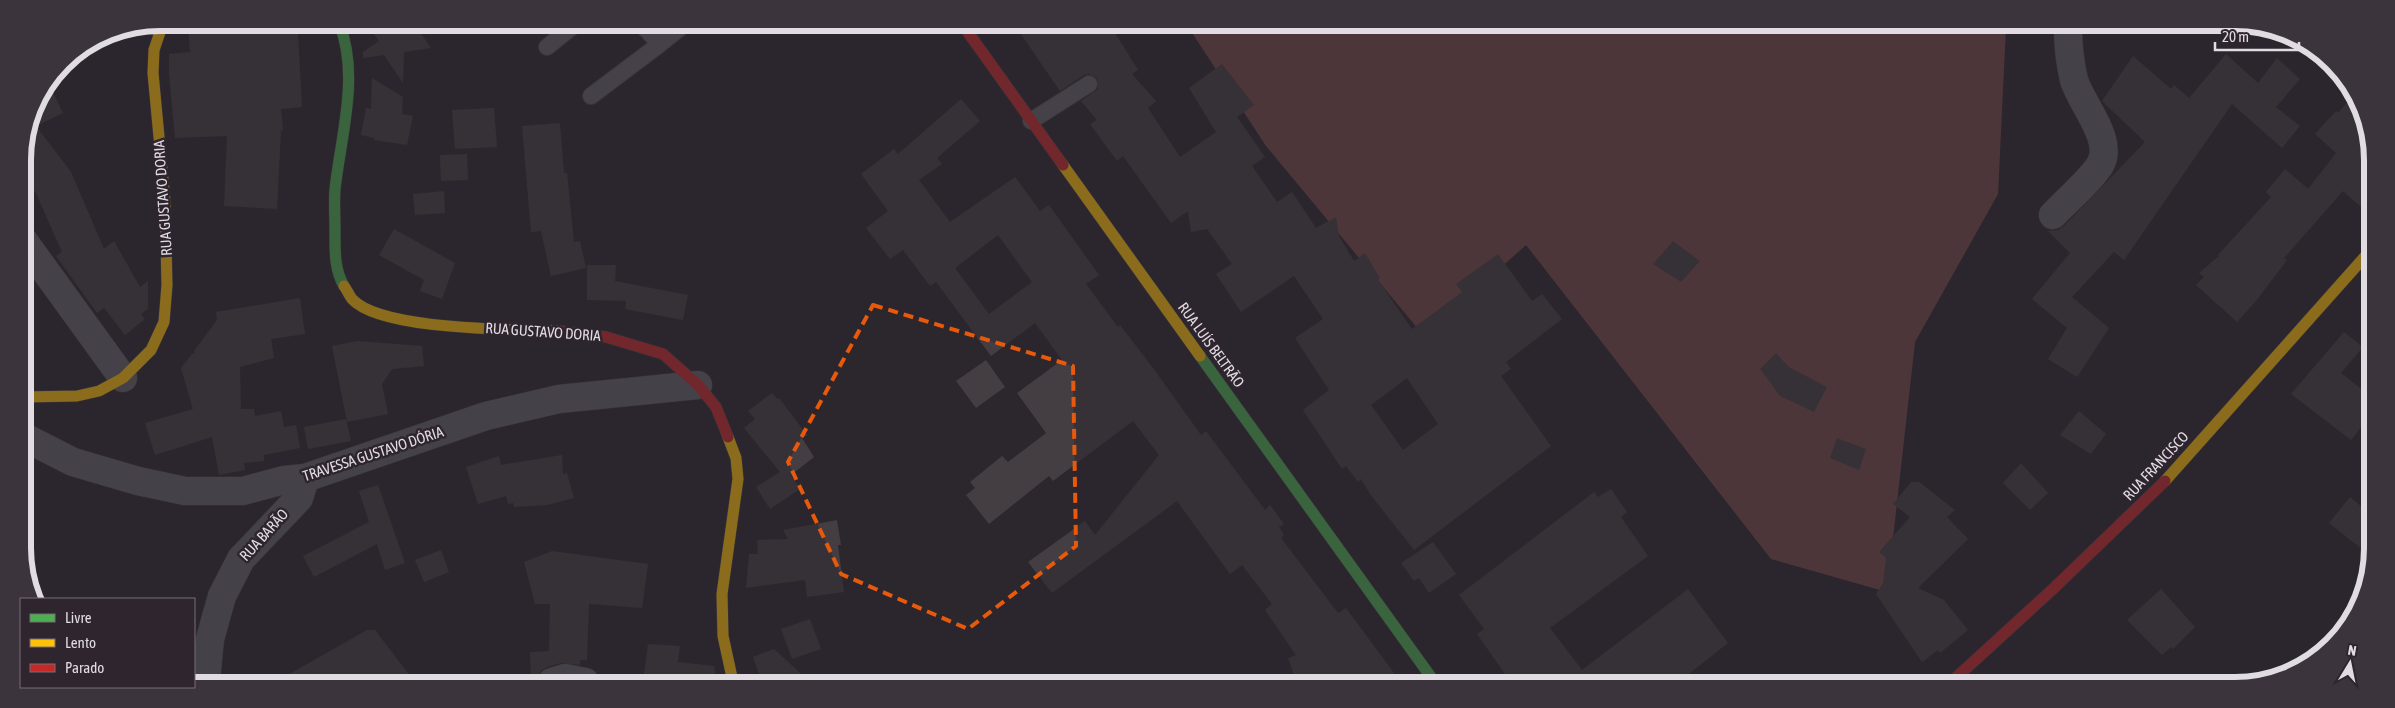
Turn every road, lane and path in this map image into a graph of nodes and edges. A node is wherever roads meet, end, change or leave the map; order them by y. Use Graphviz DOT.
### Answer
graph roads {
  1 [pos="2068,31"];
  2 [pos="160,32"];
  3 [pos="343,32"];
  4 [pos="566,32"];
  5 [pos="649,32"];
  6 [pos="675,32"];
  7 [pos="967,32"];
  8 [pos="660,44"];
  9 [pos="547,47"];
  10 [pos="1089,84"];
  11 [pos="591,96"];
  12 [pos="1031,121"];
  13 [pos="2053,216"];
  14 [pos="32,252"];
  15 [pos="2364,258"];
  16 [pos="123,378"];
  17 [pos="698,385"];
  18 [pos="31,397"];
  19 [pos="31,441"];
  20 [pos="305,478"];
  21 [pos="1431,676"];
  22 [pos="1957,676"];
  23 [pos="206,677"];
  24 [pos="732,677"];
  1 -- 13 [label="street"];
  2 -- 16 [label="street, RUA GUSTAVO DORIA"];
  3 -- 17 [label="street, RUA GUSTAVO DORIA"];
  4 -- 9 [label="lane"];
  5 -- 8 [label="lane"];
  6 -- 8 [label="lane"];
  7 -- 12 [label="street, RUA LUÍS BELTRÃO"];
  8 -- 11 [label="lane"];
  10 -- 12 [label="lane"];
  12 -- 21 [label="street, RUA LUÍS BELTRÃO"];
  14 -- 16 [label="street"];
  15 -- 22 [label="street, RUA FRANCISCO"];
  16 -- 18 [label="street, RUA GUSTAVO DORIA"];
  17 -- 20 [label="street, TRAVESSA GUSTAVO DÓRIA"];
  17 -- 24 [label="street, RUA GUSTAVO DORIA"];
  19 -- 20 [label="street, TRAVESSA GUSTAVO DÓRIA"];
  20 -- 23 [label="street, RUA BARÃO"];
}
